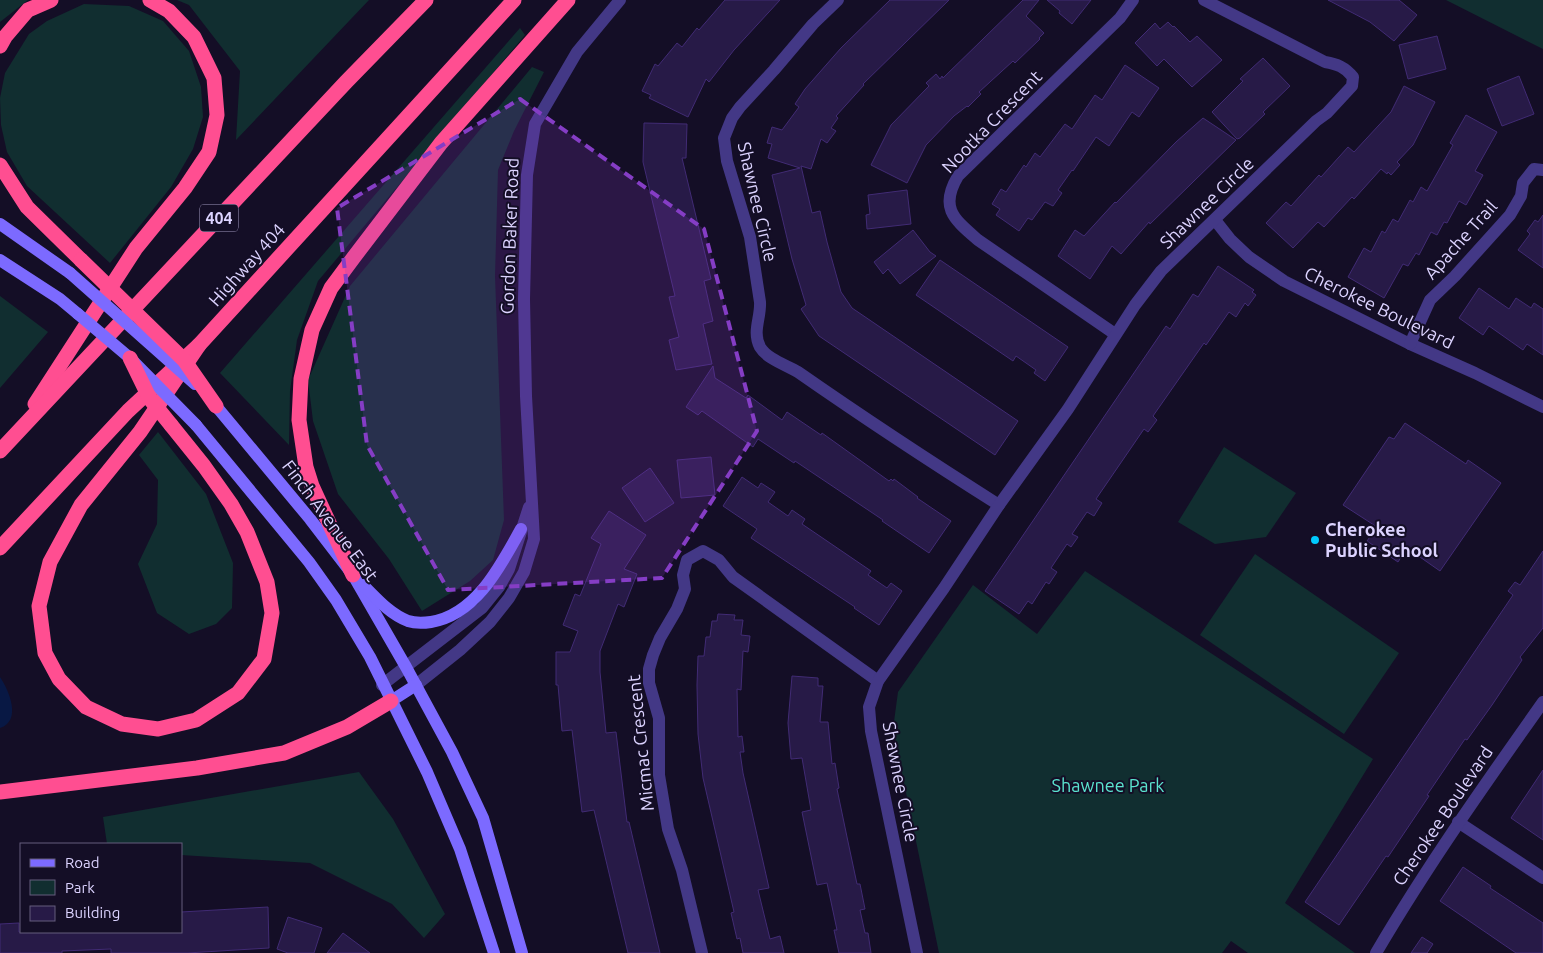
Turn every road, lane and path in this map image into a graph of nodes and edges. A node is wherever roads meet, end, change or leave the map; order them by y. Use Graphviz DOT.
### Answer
graph roads {
  1 [pos="51,0"];
  2 [pos="150,0"];
  3 [pos="426,0"];
  4 [pos="514,0"];
  5 [pos="568,0"];
  6 [pos="620,0"];
  7 [pos="838,0"];
  8 [pos="1133,0"];
  9 [pos="1204,0"];
  10 [pos="0,46"];
  11 [pos="0,165"];
  12 [pos="1543,170"];
  13 [pos="1215,220"];
  14 [pos="0,224"];
  15 [pos="0,260"];
  16 [pos="1116,334"];
  17 [pos="1410,344"];
  18 [pos="199,345"];
  19 [pos="130,358"];
  20 [pos="216,406"];
  21 [pos="1543,407"];
  22 [pos="13,437"];
  23 [pos="0,451"];
  24 [pos="532,500"];
  25 [pos="999,505"];
  26 [pos="521,529"];
  27 [pos="0,548"];
  28 [pos="353,575"];
  29 [pos="406,666"];
  30 [pos="878,681"];
  31 [pos="382,684"];
  32 [pos="416,685"];
  33 [pos="391,701"];
  34 [pos="1543,702"];
  35 [pos="0,792"];
  36 [pos="1458,822"];
  37 [pos="1543,878"];
  38 [pos="494,953"];
  39 [pos="522,953"];
  40 [pos="702,953"];
  41 [pos="917,953"];
  42 [pos="1376,953"];
  1 -- 10 [label="highway"];
  2 -- 22 [label="highway"];
  3 -- 22 [label="highway, 404"];
  4 -- 18 [label="highway, Highway 404"];
  5 -- 28 [label="highway"];
  6 -- 24 [label="street, Gordon Baker Road"];
  7 -- 25 [label="street, Shawnee Circle"];
  8 -- 16 [label="street, Nootka Crescent"];
  9 -- 13 [label="street, Shawnee Circle"];
  11 -- 20 [label="highway, bridge"];
  12 -- 17 [label="street, Apache Trail"];
  13 -- 16 [label="street, Shawnee Circle"];
  13 -- 17 [label="street, Cherokee Boulevard"];
  14 -- 20 [label="main road, Finch Avenue East, bridge"];
  15 -- 19 [label="main road, bridge"];
  16 -- 25 [label="street, Shawnee Circle"];
  17 -- 21 [label="street, Cherokee Boulevard"];
  18 -- 19 [label="highway, bridge"];
  18 -- 27 [label="highway, Highway 404"];
  19 -- 31 [label="main road, bridge"];
  20 -- 28 [label="main road, Finch Avenue East"];
  22 -- 23 [label="highway, 404"];
  24 -- 26 [label="street, Gordon Baker Road"];
  24 -- 32 [label="street, Gordon Baker Road"];
  25 -- 30 [label="street, Shawnee Circle"];
  26 -- 28 [label="main road"];
  26 -- 29 [label="street, Gordon Baker Road"];
  28 -- 29 [label="main road, Finch Avenue East"];
  29 -- 31 [label="street, Gordon Baker Road"];
  29 -- 32 [label="main road, Finch Avenue East"];
  30 -- 40 [label="street, Micmac Crescent"];
  30 -- 41 [label="street, Shawnee Circle"];
  31 -- 33 [label="main road"];
  32 -- 33 [label="main road"];
  32 -- 39 [label="main road, Finch Avenue East"];
  33 -- 35 [label="highway"];
  33 -- 38 [label="main road"];
  34 -- 36 [label="street, Cherokee Boulevard"];
  36 -- 37 [label="street"];
  36 -- 42 [label="street, Cherokee Boulevard"];
}
